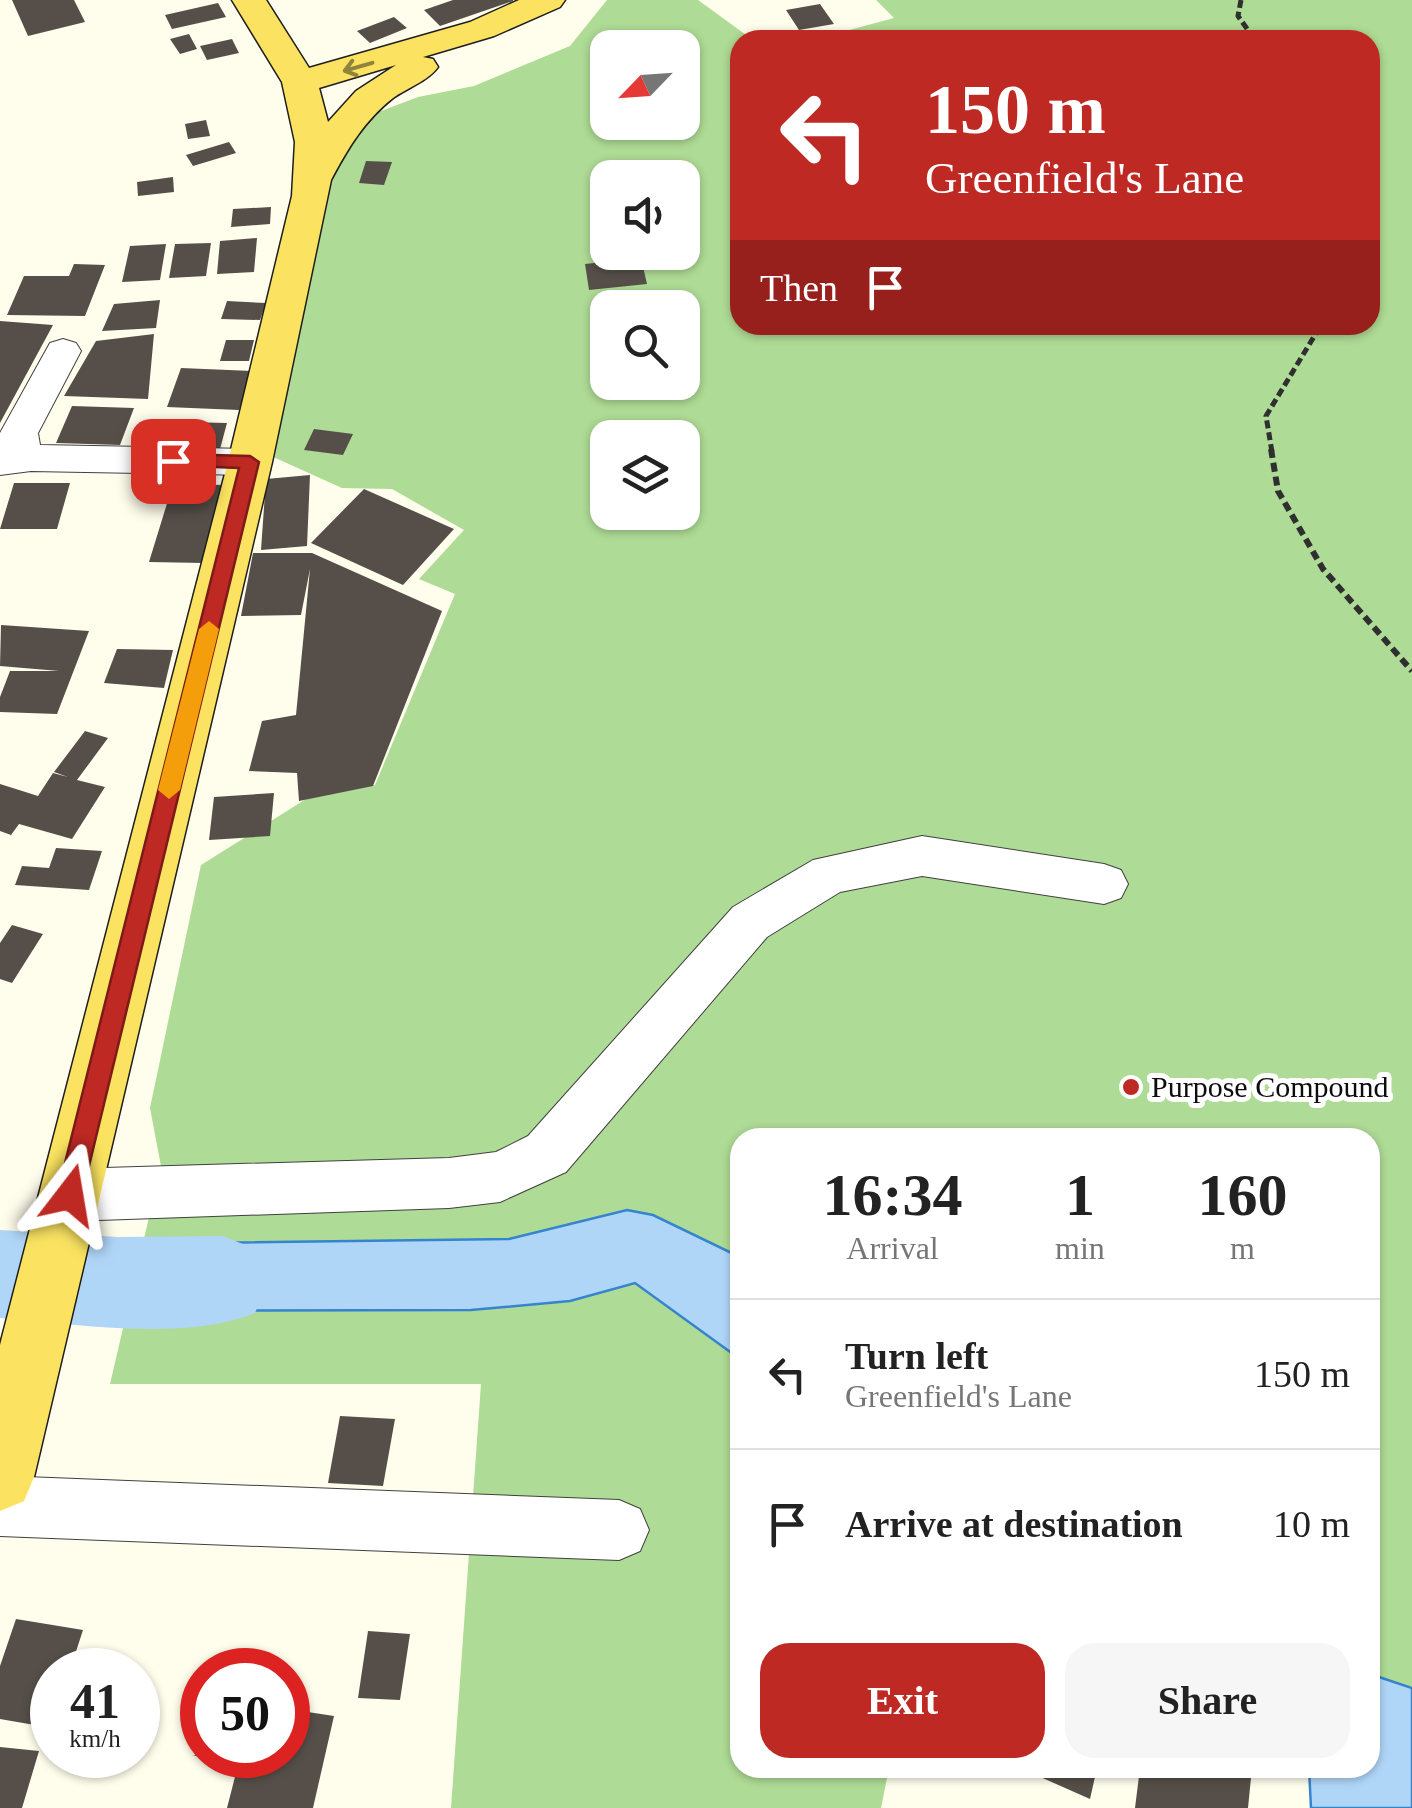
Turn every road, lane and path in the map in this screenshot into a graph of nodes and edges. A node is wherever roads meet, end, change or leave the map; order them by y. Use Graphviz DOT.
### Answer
graph roads {
  1 [pos="250,0"];
  2 [pos="548,0"];
  3 [pos="1241,0"];
  4 [pos="482,29"];
  5 [pos="1248,30"];
  6 [pos="304,97"];
  7 [pos="367,100"];
  8 [pos="314,178"];
  9 [pos="1314,335"];
  10 [pos="63,352"];
  11 [pos="13,443"];
  12 [pos="77,448"];
  13 [pos="173,461"];
  14 [pos="250,462"];
  15 [pos="1412,671"];
  16 [pos="1104,884"];
  17 [pos="66,1209"];
  18 [pos="0,1478"];
  19 [pos="0,1506"];
  20 [pos="619,1530"];
  1 -- 6 [label="main road"];
  2 -- 4 [label="main road"];
  3 -- 5 [label="path"];
  4 -- 6 [label="main road, one-way"];
  4 -- 7 [label="main road"];
  6 -- 7 [label="main road"];
  6 -- 8 [label="main road"];
  7 -- 8 [label="main road"];
  8 -- 14 [label="main road"];
  9 -- 15 [label="path"];
  10 -- 11 [label="street"];
  11 -- 13 [label="street"];
  12 -- 13 [label="street"];
  13 -- 14 [label="street"];
  14 -- 17 [label="main road"];
  16 -- 17 [label="street"];
  17 -- 18 [label="main road"];
  19 -- 20 [label="street"];
}
